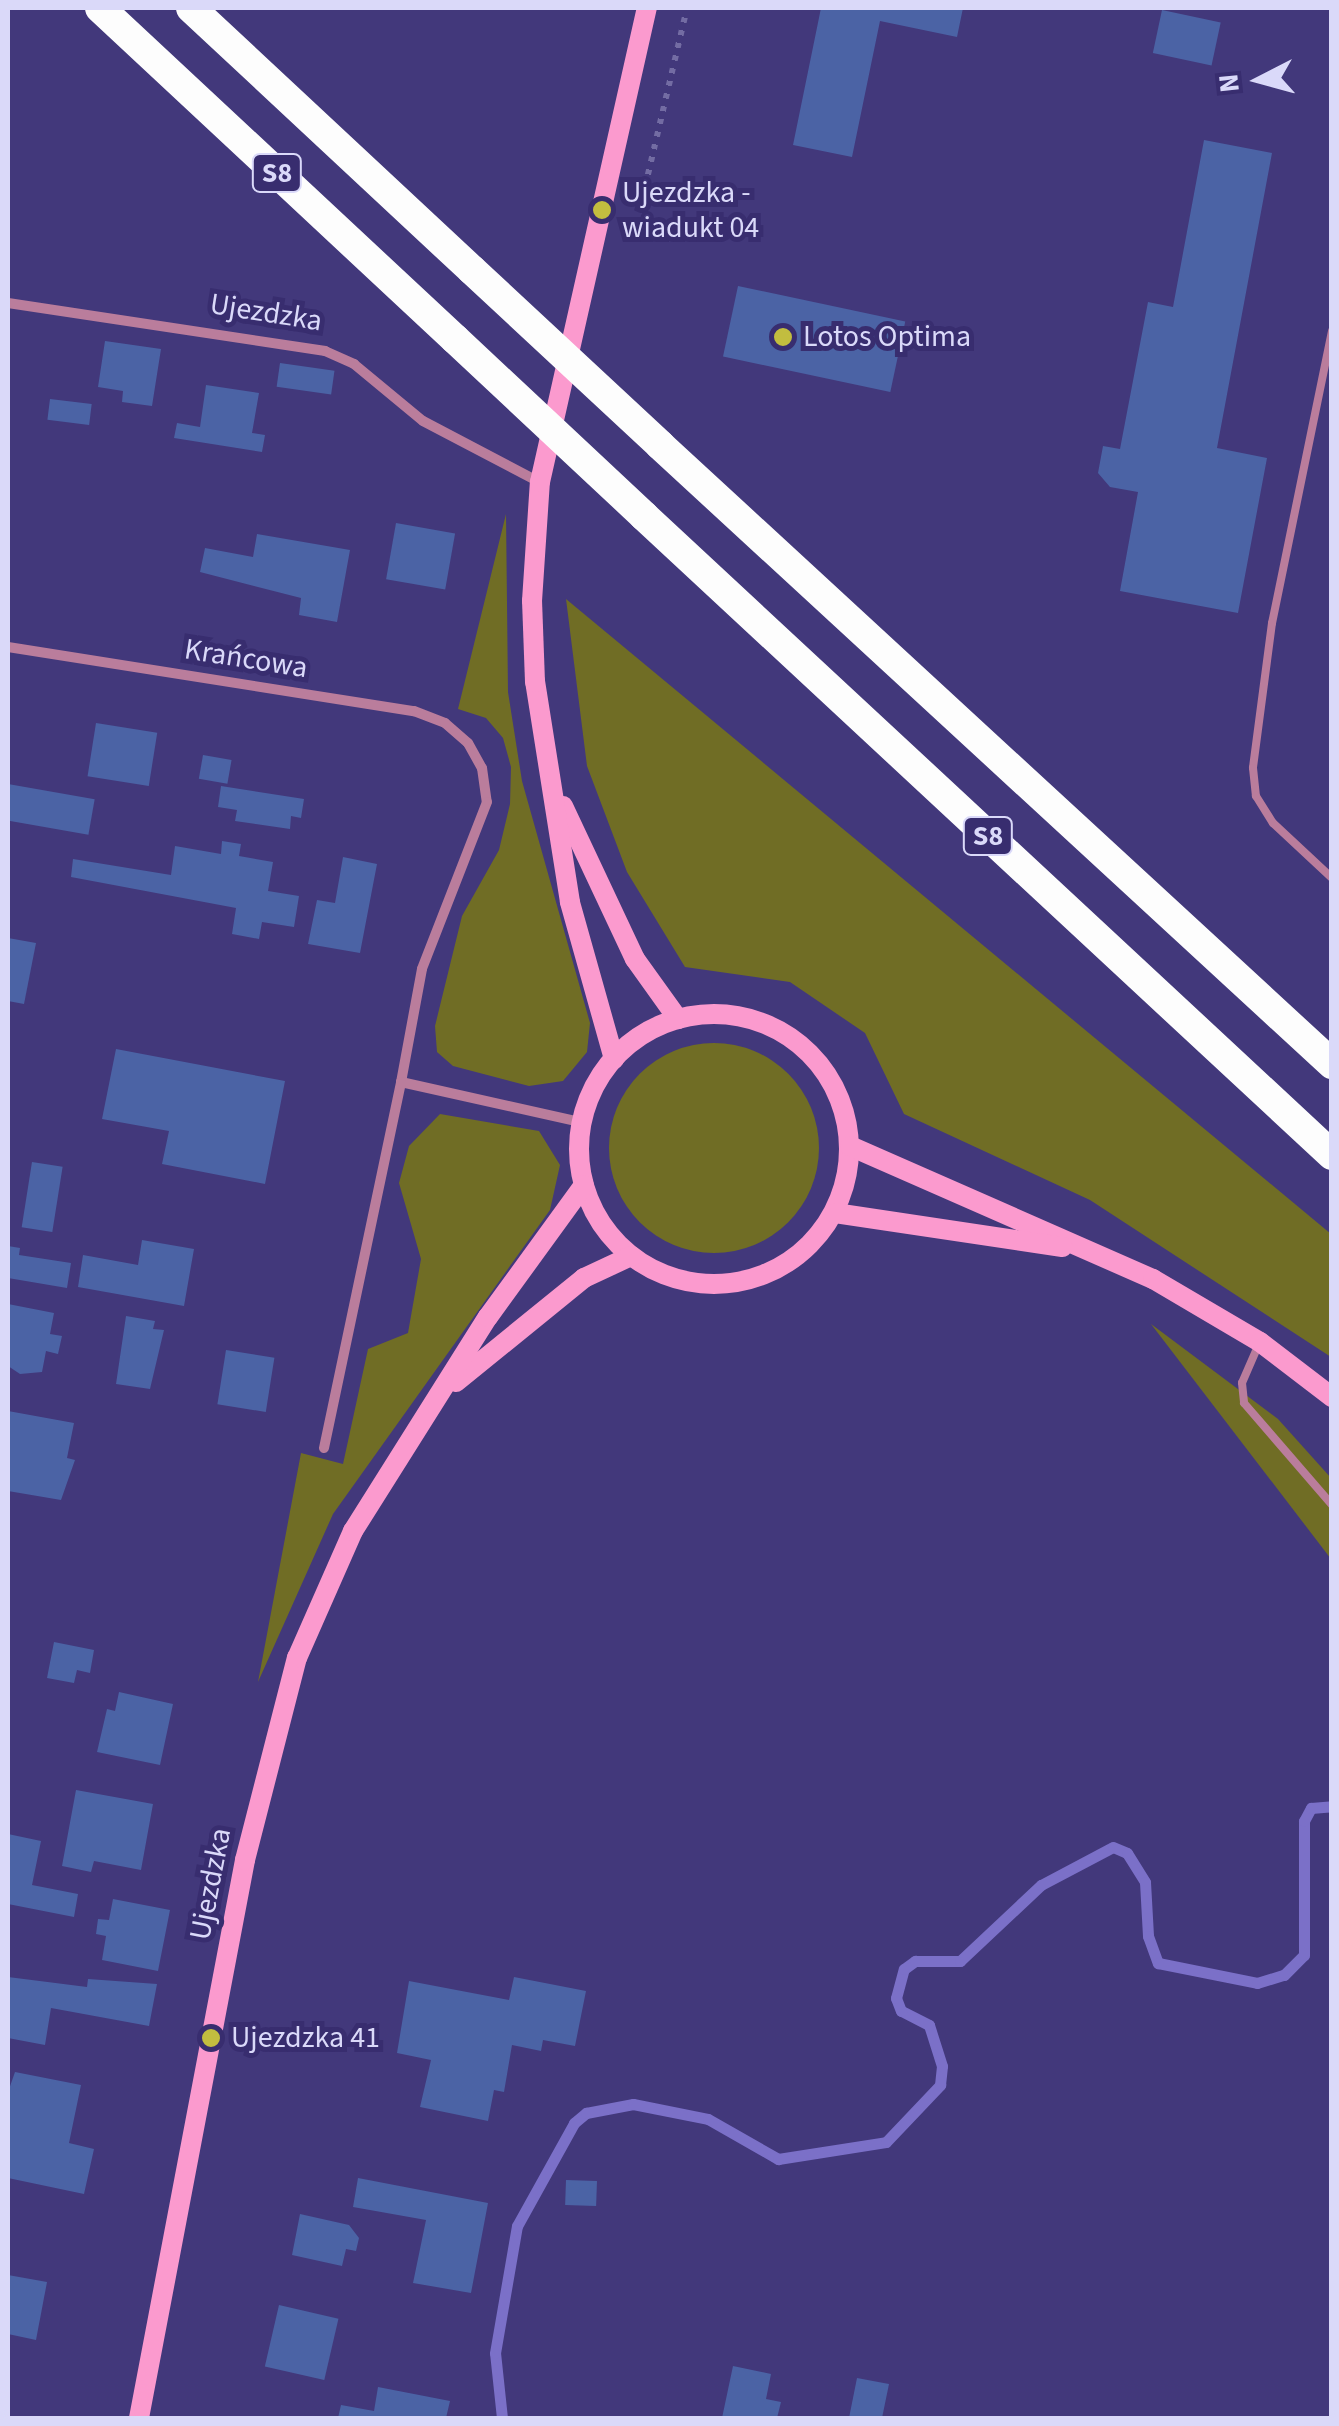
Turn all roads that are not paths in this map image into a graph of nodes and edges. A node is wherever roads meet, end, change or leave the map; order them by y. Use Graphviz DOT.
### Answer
graph roads {
  1 [pos="100,8"];
  2 [pos="191,8"];
  3 [pos="647,8"];
  4 [pos="8,304"];
  5 [pos="1332,332"];
  6 [pos="540,482"];
  7 [pos="8,647"];
  8 [pos="548,769"];
  9 [pos="1332,878"];
  10 [pos="678,1019"];
  11 [pos="614,1060"];
  12 [pos="1332,1064"];
  13 [pos="402,1082"];
  14 [pos="580,1122"];
  15 [pos="850,1146"];
  16 [pos="1332,1155"];
  17 [pos="584,1185"];
  18 [pos="835,1212"];
  19 [pos="1084,1251"];
  20 [pos="631,1256"];
  21 [pos="1260,1342"];
  22 [pos="440,1397"];
  23 [pos="1332,1397"];
  24 [pos="324,1448"];
  25 [pos="1332,1505"];
  26 [pos="139,2418"];
  1 -- 16 [label="highway, S8, bridge"];
  2 -- 12 [label="highway, S8, bridge"];
  3 -- 6 [label="main road"];
  4 -- 6 [label="street, Ujezdzka"];
  5 -- 9 [label="lane"];
  6 -- 8 [label="main road"];
  7 -- 13 [label="street, Krańcowa"];
  8 -- 10 [label="main road"];
  8 -- 11 [label="main road"];
  10 -- 11 [label="main road"];
  10 -- 15 [label="main road"];
  11 -- 14 [label="main road"];
  13 -- 14 [label="street"];
  13 -- 24 [label="street"];
  14 -- 17 [label="main road"];
  15 -- 18 [label="main road"];
  15 -- 19 [label="main road"];
  17 -- 20 [label="main road"];
  17 -- 22 [label="main road, Ujezdzka"];
  18 -- 19 [label="main road"];
  18 -- 20 [label="main road"];
  19 -- 21 [label="main road"];
  20 -- 22 [label="main road, Ujezdzka"];
  21 -- 23 [label="main road"];
  21 -- 25 [label="lane"];
  22 -- 26 [label="main road, Ujezdzka"];
}
